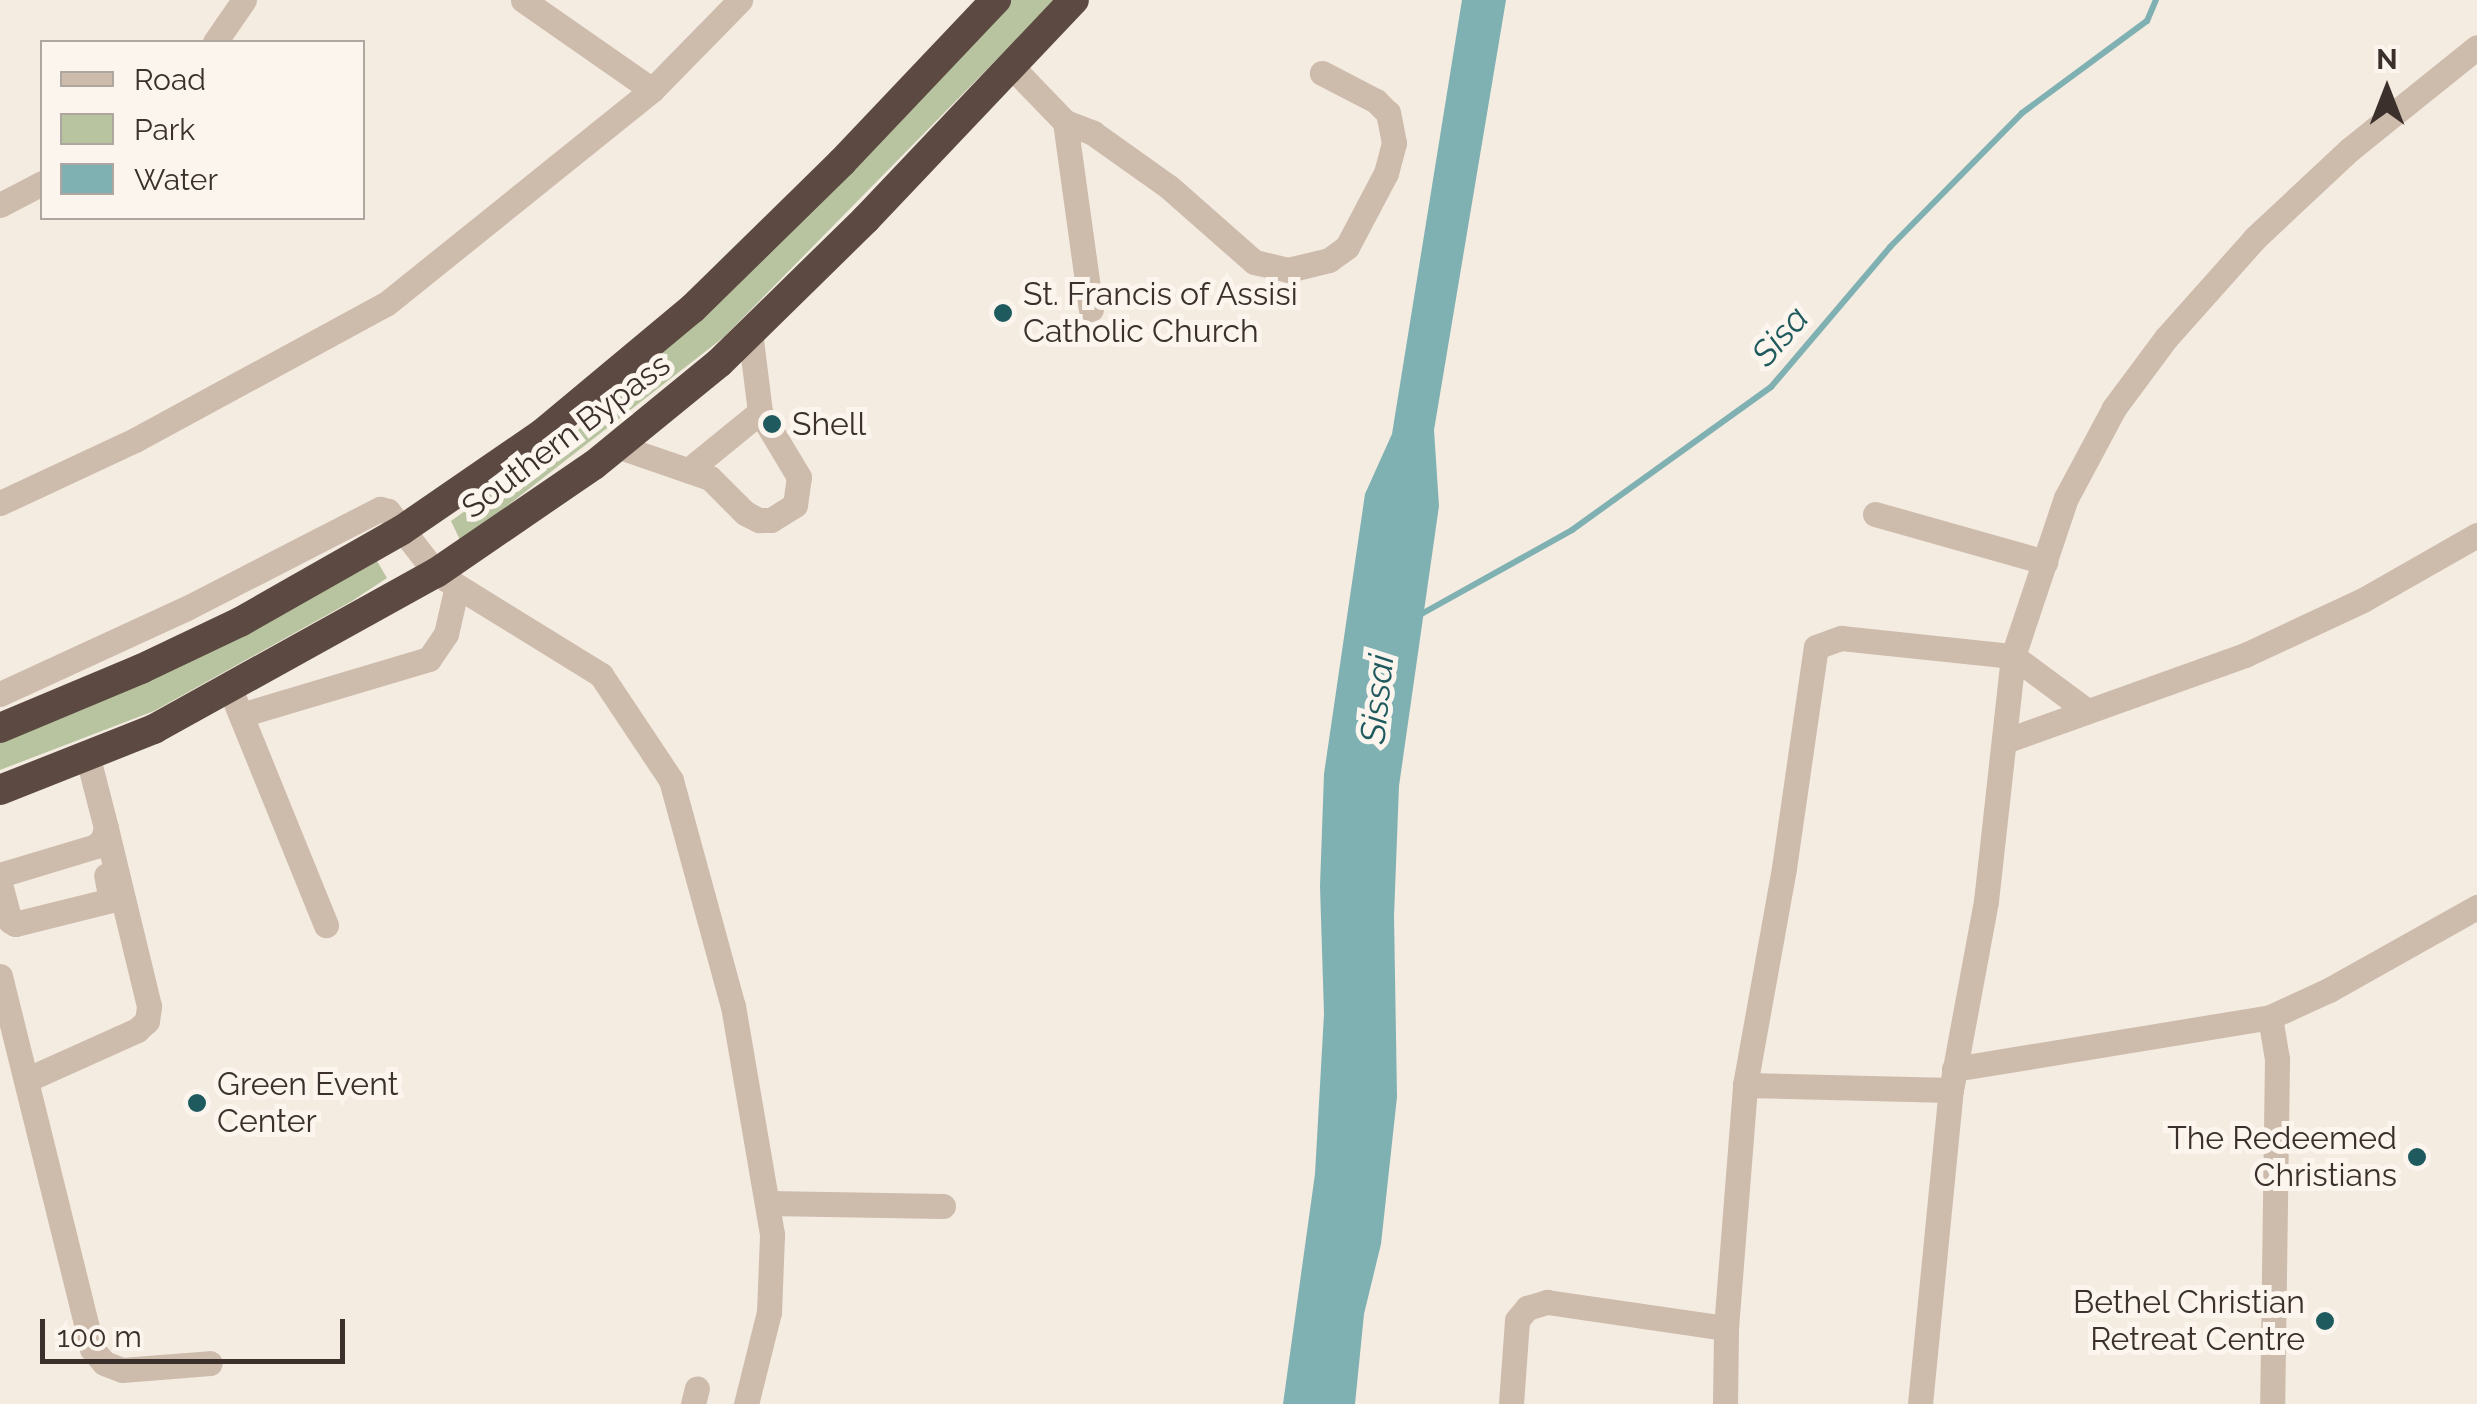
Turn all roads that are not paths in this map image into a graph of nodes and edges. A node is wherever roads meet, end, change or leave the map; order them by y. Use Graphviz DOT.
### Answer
graph roads {
  1 [pos="244,0"];
  2 [pos="523,0"];
  3 [pos="740,0"];
  4 [pos="1074,0"];
  5 [pos="982,4"];
  6 [pos="216,40"];
  7 [pos="2477,47"];
  8 [pos="1011,66"];
  9 [pos="1322,73"];
  10 [pos="652,90"];
  11 [pos="1065,122"];
  12 [pos="40,184"];
  13 [pos="0,205"];
  14 [pos="1091,309"];
  15 [pos="750,332"];
  16 [pos="760,412"];
  17 [pos="617,446"];
  18 [pos="690,469"];
  19 [pos="0,503"];
  20 [pos="1875,514"];
  21 [pos="402,530"];
  22 [pos="2477,535"];
  23 [pos="2045,562"];
  24 [pos="446,579"];
  25 [pos="2014,656"];
  26 [pos="3,687"];
  27 [pos="229,687"];
  28 [pos="2087,712"];
  29 [pos="241,716"];
  30 [pos="0,728"];
  31 [pos="2005,741"];
  32 [pos="88,758"];
  33 [pos="0,790"];
  34 [pos="101,836"];
  35 [pos="0,875"];
  36 [pos="0,884"];
  37 [pos="2477,907"];
  38 [pos="326,925"];
  39 [pos="0,976"];
  40 [pos="2270,1017"];
  41 [pos="26,1080"];
  42 [pos="1953,1080"];
  43 [pos="1745,1086"];
  44 [pos="768,1203"];
  45 [pos="943,1206"];
  46 [pos="1726,1328"];
  47 [pos="210,1363"];
  48 [pos="746,1404"];
  49 [pos="1511,1404"];
  50 [pos="1725,1404"];
  51 [pos="1920,1404"];
  52 [pos="2272,1404"];
  1 -- 6 [label="street"];
  2 -- 10 [label="street"];
  3 -- 10 [label="street"];
  4 -- 8 [label="highway, Southern Bypass"];
  5 -- 21 [label="highway, Southern Bypass"];
  7 -- 23 [label="street"];
  8 -- 11 [label="street"];
  8 -- 15 [label="highway, Southern Bypass"];
  9 -- 11 [label="street"];
  10 -- 19 [label="street"];
  11 -- 14 [label="street"];
  12 -- 13 [label="street"];
  15 -- 16 [label="street"];
  15 -- 17 [label="highway, Southern Bypass"];
  16 -- 18 [label="street"];
  16 -- 18 [label="street"];
  17 -- 18 [label="street"];
  17 -- 24 [label="highway, Southern Bypass"];
  20 -- 23 [label="street"];
  21 -- 24 [label="street"];
  21 -- 26 [label="street"];
  21 -- 30 [label="highway, Southern Bypass"];
  22 -- 28 [label="street"];
  23 -- 25 [label="street"];
  24 -- 27 [label="highway, Southern Bypass"];
  24 -- 29 [label="street"];
  24 -- 44 [label="street"];
  25 -- 28 [label="street"];
  25 -- 31 [label="street"];
  25 -- 43 [label="street"];
  27 -- 29 [label="street"];
  27 -- 32 [label="highway, Southern Bypass"];
  28 -- 31 [label="street"];
  29 -- 38 [label="street"];
  31 -- 42 [label="street"];
  32 -- 33 [label="highway, Southern Bypass"];
  32 -- 34 [label="street"];
  34 -- 35 [label="street"];
  34 -- 36 [label="street"];
  34 -- 41 [label="street"];
  37 -- 40 [label="street"];
  39 -- 41 [label="street"];
  40 -- 42 [label="street"];
  40 -- 52 [label="street"];
  41 -- 47 [label="street"];
  42 -- 43 [label="street"];
  42 -- 51 [label="street"];
  43 -- 46 [label="street"];
  44 -- 45 [label="street"];
  44 -- 48 [label="street"];
  46 -- 49 [label="street"];
  46 -- 50 [label="street"];
}
